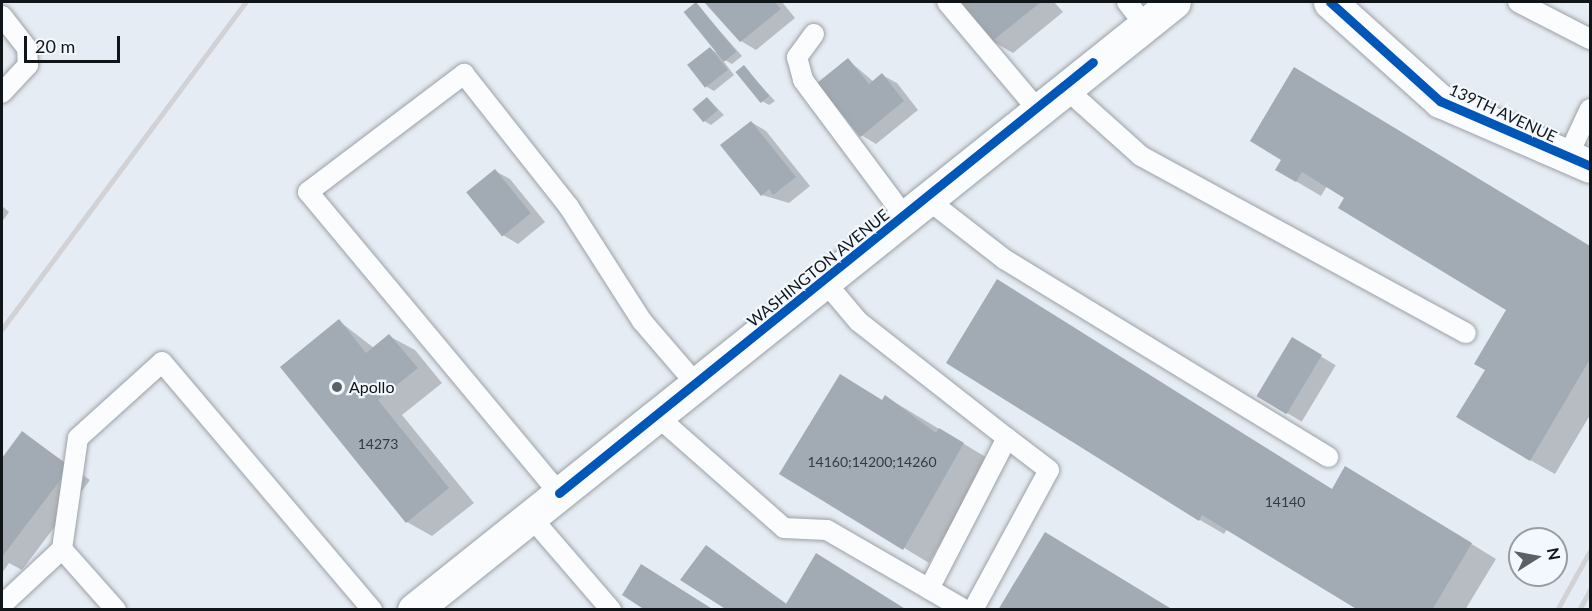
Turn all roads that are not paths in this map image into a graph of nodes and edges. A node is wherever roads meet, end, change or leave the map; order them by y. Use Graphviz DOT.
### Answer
graph roads {
  1 [pos="947,2"];
  2 [pos="1174,2"];
  3 [pos="1330,2"];
  4 [pos="1518,2"];
  5 [pos="1136,13"];
  6 [pos="2,16"];
  7 [pos="814,34"];
  8 [pos="1590,39"];
  9 [pos="1064,87"];
  10 [pos="2,93"];
  11 [pos="1037,109"];
  12 [pos="1590,110"];
  13 [pos="1579,162"];
  14 [pos="916,208"];
  15 [pos="825,282"];
  16 [pos="1466,333"];
  17 [pos="696,384"];
  18 [pos="657,416"];
  19 [pos="1007,438"];
  20 [pos="1329,457"];
  21 [pos="559,493"];
  22 [pos="530,516"];
  23 [pos="62,549"];
  24 [pos="929,589"];
  25 [pos="2,605"];
  26 [pos="116,609"];
  27 [pos="372,609"];
  28 [pos="414,609"];
  29 [pos="611,609"];
  30 [pos="965,609"];
  31 [pos="974,609"];
  1 -- 11 [label="lane"];
  2 -- 5 [label="main road, WASHINGTON AVENUE"];
  3 -- 13 [label="main road, 139TH AVENUE"];
  4 -- 8 [label="lane"];
  5 -- 9 [label="main road, WASHINGTON AVENUE"];
  6 -- 10 [label="lane"];
  7 -- 14 [label="lane"];
  9 -- 11 [label="main road, WASHINGTON AVENUE"];
  9 -- 16 [label="lane"];
  11 -- 14 [label="main road, WASHINGTON AVENUE"];
  12 -- 13 [label="lane"];
  14 -- 15 [label="main road, WASHINGTON AVENUE"];
  14 -- 20 [label="lane"];
  15 -- 17 [label="main road, WASHINGTON AVENUE"];
  15 -- 19 [label="lane"];
  17 -- 18 [label="main road, WASHINGTON AVENUE"];
  17 -- 21 [label="lane"];
  18 -- 21 [label="main road, WASHINGTON AVENUE"];
  18 -- 24 [label="lane"];
  19 -- 24 [label="lane"];
  19 -- 31 [label="lane"];
  21 -- 22 [label="main road, WASHINGTON AVENUE"];
  22 -- 28 [label="main road, WASHINGTON AVENUE"];
  22 -- 29 [label="lane"];
  23 -- 25 [label="lane"];
  23 -- 26 [label="lane"];
  23 -- 27 [label="lane"];
  24 -- 30 [label="lane"];
}
